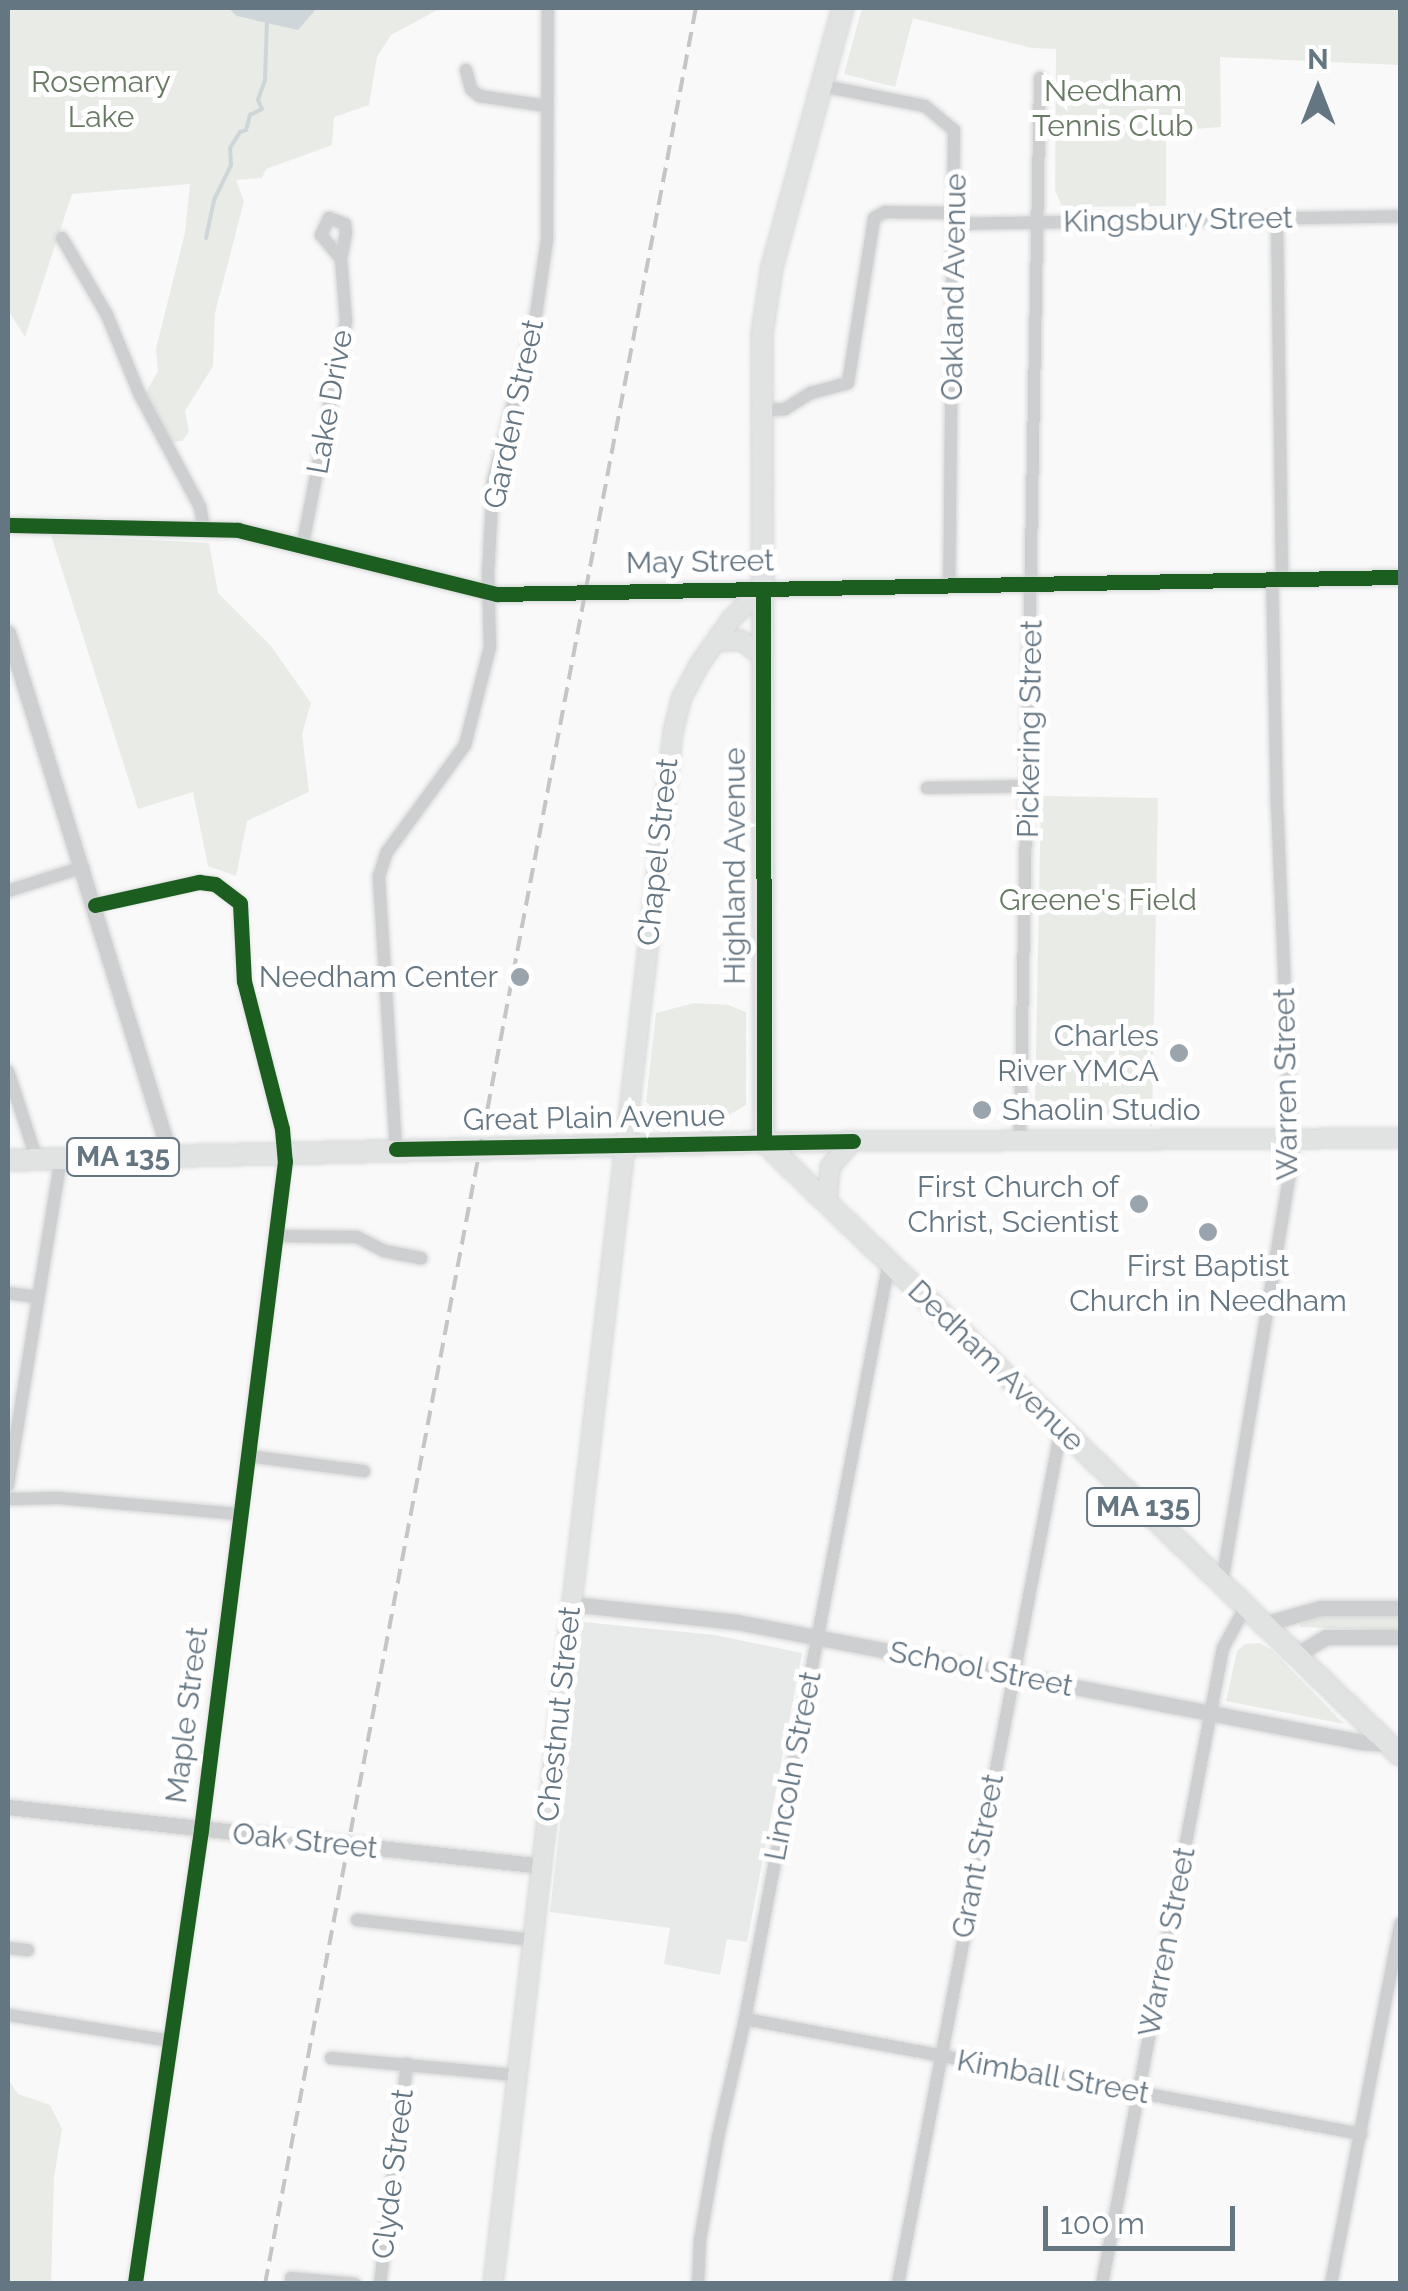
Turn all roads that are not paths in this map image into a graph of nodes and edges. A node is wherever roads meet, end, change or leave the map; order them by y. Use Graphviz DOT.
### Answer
graph roads {
  1 [pos="548,8"];
  2 [pos="843,8"];
  3 [pos="466,70"];
  4 [pos="1040,78"];
  5 [pos="823,86"];
  6 [pos="547,106"];
  7 [pos="1400,216"];
  8 [pos="1276,218"];
  9 [pos="956,219"];
  10 [pos="1040,222"];
  11 [pos="62,238"];
  12 [pos="342,259"];
  13 [pos="762,410"];
  14 [pos="8,525"];
  15 [pos="204,526"];
  16 [pos="303,543"];
  17 [pos="1400,577"];
  18 [pos="1277,579"];
  19 [pos="1033,584"];
  20 [pos="950,586"];
  21 [pos="763,589"];
  22 [pos="488,593"];
  23 [pos="8,633"];
  24 [pos="715,642"];
  25 [pos="762,656"];
  26 [pos="1029,786"];
  27 [pos="927,788"];
  28 [pos="82,867"];
  29 [pos="8,891"];
  30 [pos="95,906"];
  31 [pos="8,1071"];
  32 [pos="1400,1138"];
  33 [pos="1020,1139"];
  34 [pos="1291,1140"];
  35 [pos="853,1141"];
  36 [pos="764,1142"];
  37 [pos="623,1144"];
  38 [pos="396,1149"];
  39 [pos="284,1152"];
  40 [pos="170,1155"];
  41 [pos="61,1159"];
  42 [pos="8,1160"];
  43 [pos="37,1160"];
  44 [pos="827,1202"];
  45 [pos="278,1236"];
  46 [pos="421,1258"];
  47 [pos="888,1262"];
  48 [pos="8,1293"];
  49 [pos="36,1297"];
  50 [pos="1062,1429"];
  51 [pos="248,1456"];
  52 [pos="364,1472"];
  53 [pos="8,1485"];
  54 [pos="8,1499"];
  55 [pos="239,1514"];
  56 [pos="1222,1582"];
  57 [pos="572,1604"];
  58 [pos="1246,1606"];
  59 [pos="1400,1608"];
  60 [pos="1264,1624"];
  61 [pos="817,1637"];
  62 [pos="1400,1637"];
  63 [pos="1296,1654"];
  64 [pos="1014,1675"];
  65 [pos="1211,1713"];
  66 [pos="1395,1750"];
  67 [pos="8,1807"];
  68 [pos="201,1830"];
  69 [pos="542,1866"];
  70 [pos="357,1920"];
  71 [pos="1400,1924"];
  72 [pos="532,1940"];
  73 [pos="8,1948"];
  74 [pos="28,1950"];
  75 [pos="9,2014"];
  76 [pos="745,2019"];
  77 [pos="171,2040"];
  78 [pos="942,2057"];
  79 [pos="331,2058"];
  80 [pos="407,2064"];
  81 [pos="515,2075"];
  82 [pos="1138,2092"];
  83 [pos="1361,2134"];
  84 [pos="699,2277"];
  85 [pos="291,2278"];
  86 [pos="337,2283"];
  87 [pos="135,2284"];
  88 [pos="355,2284"];
  89 [pos="380,2284"];
  90 [pos="493,2284"];
  91 [pos="898,2284"];
  92 [pos="1102,2284"];
  93 [pos="1331,2284"];
  1 -- 6 [label="street, Garden Street"];
  2 -- 5 [label="main road, Highland Avenue"];
  3 -- 6 [label="street"];
  4 -- 10 [label="street, Pickering Street"];
  5 -- 9 [label="street, Oakland Avenue"];
  5 -- 13 [label="main road, Highland Avenue"];
  6 -- 22 [label="street, Garden Street"];
  7 -- 8 [label="street, Kingsbury Street"];
  8 -- 10 [label="street, Kingsbury Street"];
  8 -- 18 [label="street, Warren Street"];
  9 -- 10 [label="street, Kingsbury Street"];
  9 -- 13 [label="street, Kingsbury Street"];
  9 -- 20 [label="street, Oakland Avenue"];
  10 -- 19 [label="street, Pickering Street"];
  11 -- 15 [label="street"];
  12 -- 16 [label="street, Lake Drive"];
  13 -- 21 [label="main road, Highland Avenue"];
  14 -- 15 [label="street, May Street"];
  15 -- 16 [label="street, May Street"];
  16 -- 22 [label="street, May Street"];
  17 -- 18 [label="street, May Street"];
  18 -- 19 [label="street, May Street"];
  18 -- 34 [label="street, Warren Street"];
  19 -- 20 [label="street, May Street"];
  19 -- 26 [label="street, Pickering Street"];
  20 -- 21 [label="street, May Street"];
  21 -- 22 [label="street, May Street"];
  21 -- 24 [label="main road, Chapel Street"];
  21 -- 25 [label="main road, Highland Avenue"];
  22 -- 38 [label="street, Garden Street"];
  23 -- 28 [label="street"];
  24 -- 25 [label="main road"];
  24 -- 37 [label="main road, Chapel Street"];
  25 -- 36 [label="main road, Highland Avenue"];
  26 -- 27 [label="street"];
  26 -- 33 [label="street, Pickering Street"];
  28 -- 29 [label="street"];
  28 -- 30 [label="street"];
  30 -- 39 [label="street, Maple Street"];
  30 -- 40 [label="street"];
  31 -- 43 [label="street"];
  32 -- 34 [label="main road, Great Plain Avenue"];
  33 -- 34 [label="main road, Great Plain Avenue"];
  33 -- 35 [label="main road, Great Plain Avenue"];
  34 -- 56 [label="street, Warren Street"];
  35 -- 36 [label="main road, Great Plain Avenue"];
  35 -- 44 [label="main road"];
  36 -- 37 [label="main road, Great Plain Avenue"];
  36 -- 44 [label="main road, Dedham Avenue / MA 135"];
  37 -- 38 [label="main road, Great Plain Avenue / MA 135"];
  37 -- 57 [label="main road, Chestnut Street"];
  38 -- 39 [label="main road, Great Plain Avenue / MA 135"];
  39 -- 40 [label="main road, Great Plain Avenue / MA 135"];
  39 -- 45 [label="street, Maple Street"];
  40 -- 41 [label="main road, Great Plain Avenue / MA 135"];
  41 -- 43 [label="main road, Great Plain Avenue / MA 135"];
  41 -- 49 [label="street"];
  42 -- 43 [label="main road, Great Plain Avenue / MA 135"];
  44 -- 47 [label="main road, Dedham Avenue / MA 135"];
  45 -- 46 [label="street"];
  45 -- 51 [label="street, Maple Street"];
  47 -- 50 [label="main road, Dedham Avenue / MA 135"];
  47 -- 61 [label="street, Lincoln Street"];
  48 -- 49 [label="street"];
  49 -- 53 [label="street"];
  50 -- 56 [label="main road, Dedham Avenue / MA 135"];
  50 -- 64 [label="street, Grant Street"];
  51 -- 52 [label="street"];
  51 -- 55 [label="street, Maple Street"];
  54 -- 55 [label="street"];
  55 -- 68 [label="street, Maple Street"];
  56 -- 58 [label="main road, Dedham Avenue / MA 135"];
  57 -- 61 [label="street, School Street"];
  57 -- 69 [label="main road, Chestnut Street"];
  58 -- 60 [label="main road, Dedham Avenue / MA 135"];
  58 -- 65 [label="street, Warren Street"];
  59 -- 60 [label="street"];
  60 -- 63 [label="main road, Dedham Avenue / MA 135"];
  61 -- 64 [label="street, School Street"];
  61 -- 76 [label="street, Lincoln Street"];
  62 -- 63 [label="street"];
  63 -- 66 [label="main road, Dedham Avenue / MA 135"];
  64 -- 65 [label="street, School Street"];
  64 -- 78 [label="street, Grant Street"];
  65 -- 66 [label="street, School Street"];
  65 -- 82 [label="street, Warren Street"];
  67 -- 68 [label="street, Oak Street"];
  68 -- 69 [label="street, Oak Street"];
  68 -- 77 [label="street, Maple Street"];
  69 -- 72 [label="main road, Chestnut Street"];
  70 -- 72 [label="street"];
  71 -- 83 [label="street"];
  72 -- 81 [label="main road, Chestnut Street"];
  73 -- 74 [label="street"];
  75 -- 77 [label="street"];
  76 -- 78 [label="street, Kimball Street"];
  76 -- 84 [label="street, Lincoln Street"];
  77 -- 87 [label="street, Maple Street"];
  78 -- 82 [label="street, Kimball Street"];
  78 -- 91 [label="street, Grant Street"];
  79 -- 80 [label="street"];
  80 -- 81 [label="street"];
  80 -- 89 [label="street, Clyde Street"];
  81 -- 90 [label="main road, Chestnut Street"];
  82 -- 83 [label="street, Kimball Street"];
  82 -- 92 [label="street, Warren Street"];
  83 -- 93 [label="street"];
  85 -- 86 [label="street"];
  86 -- 88 [label="street"];
}
